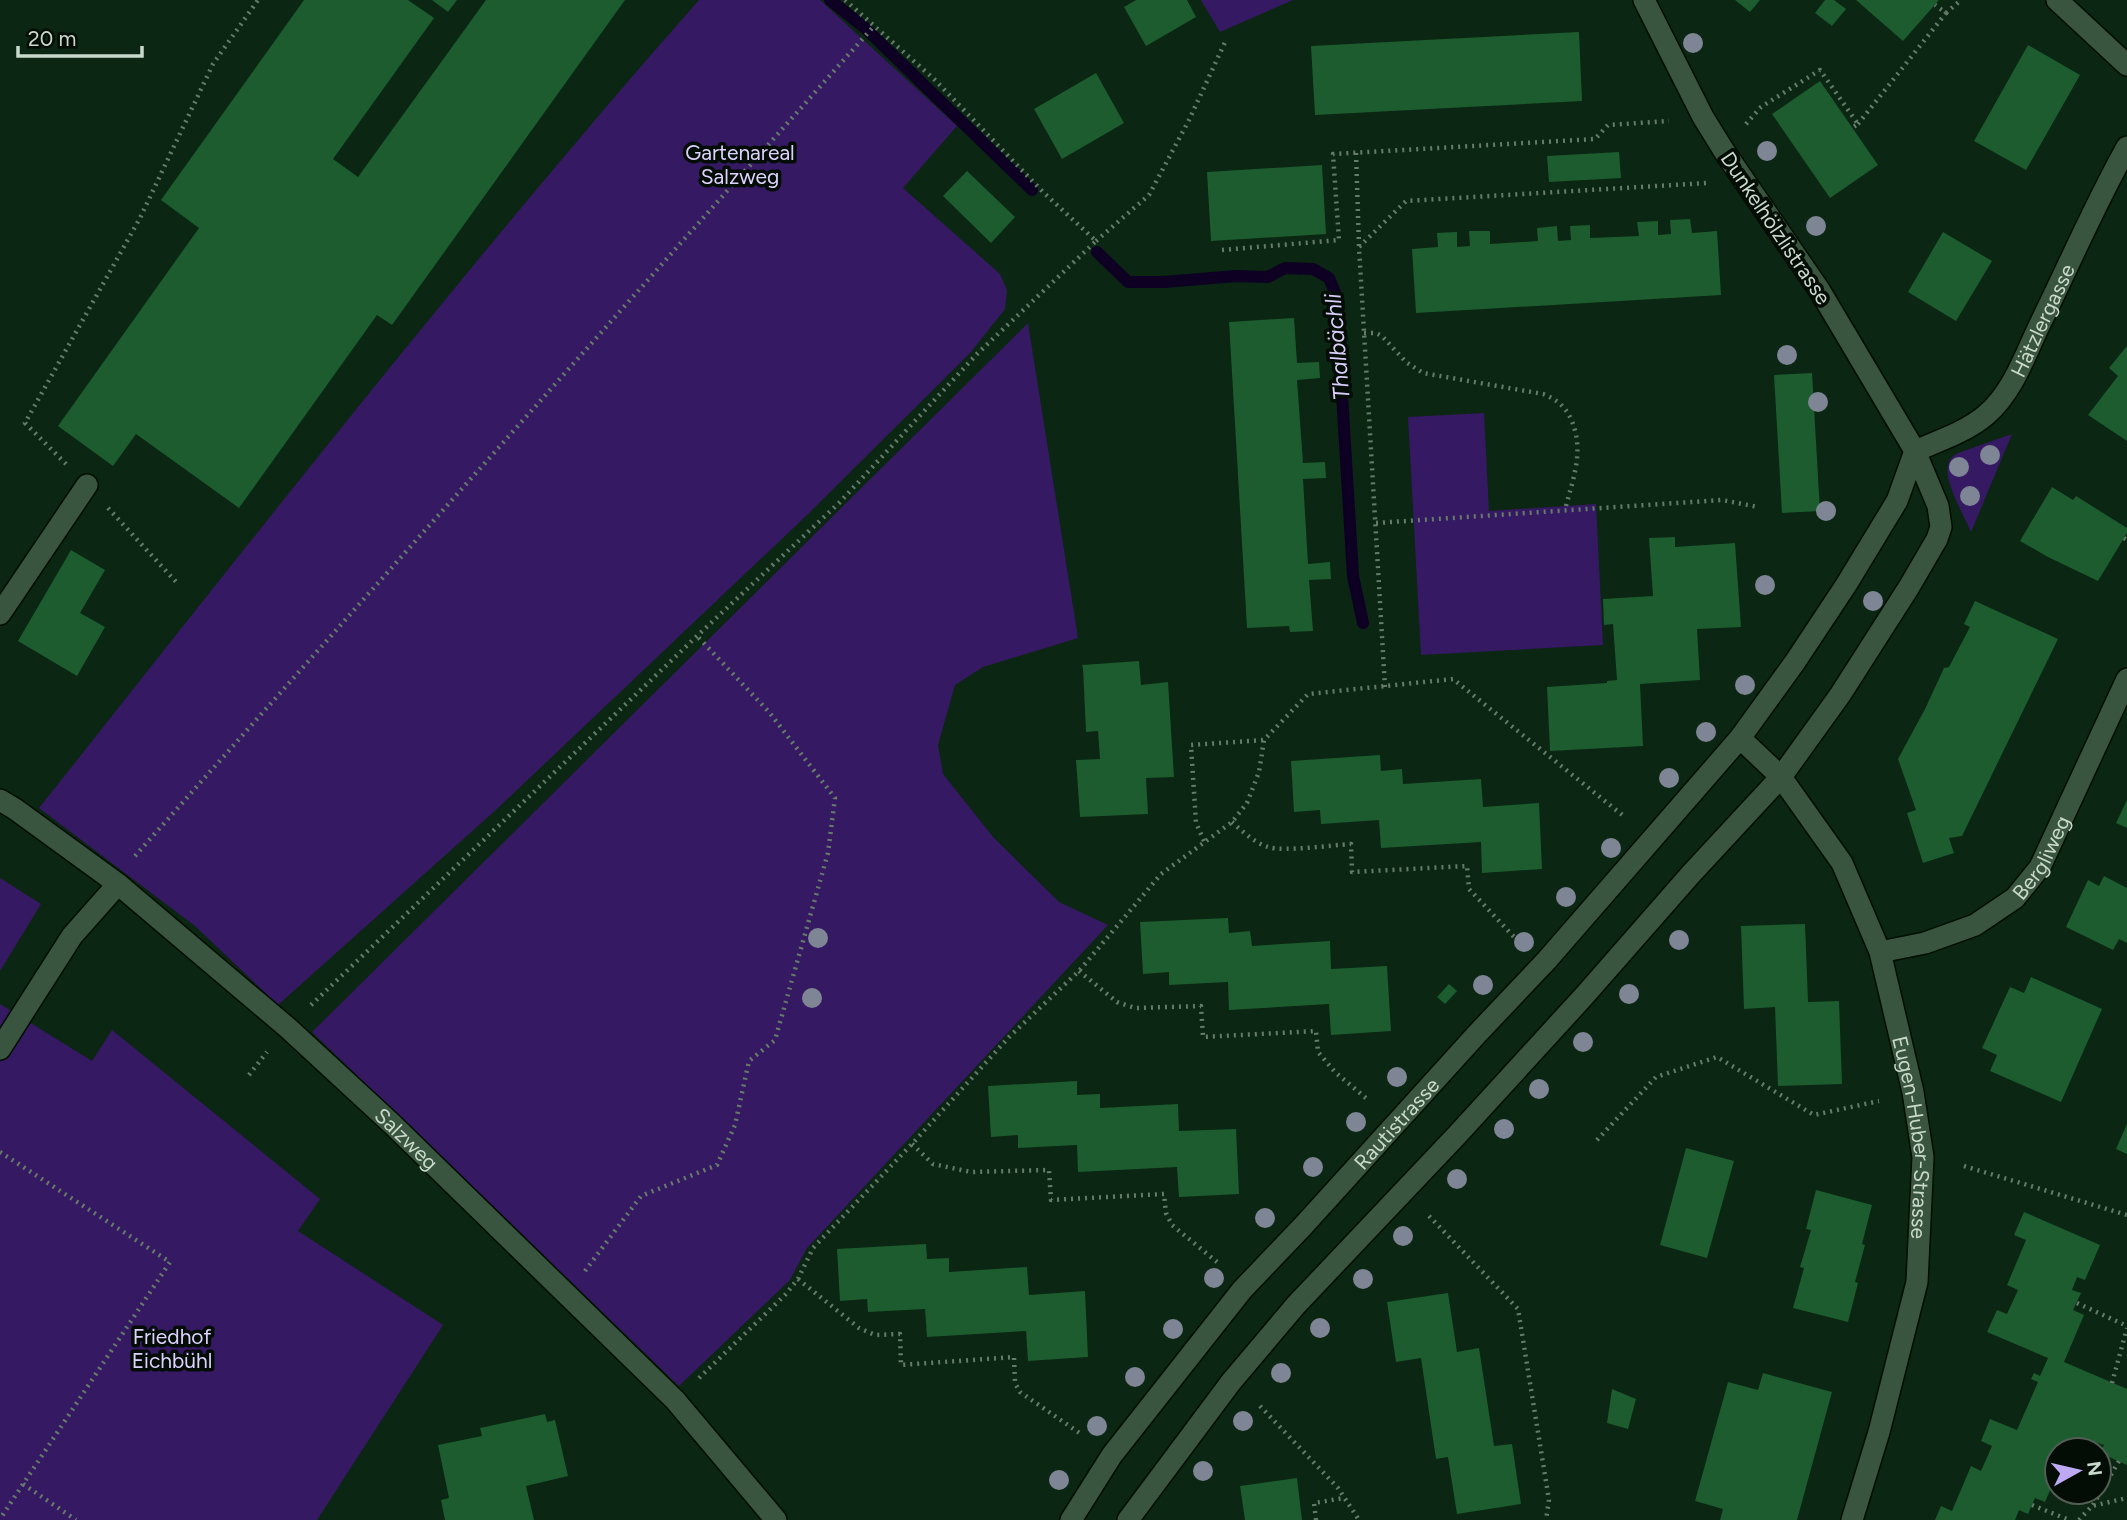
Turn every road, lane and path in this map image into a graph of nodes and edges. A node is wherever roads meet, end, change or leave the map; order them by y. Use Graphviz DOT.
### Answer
graph roads {
  1 [pos="258,0"];
  2 [pos="845,0"];
  3 [pos="1644,0"];
  4 [pos="1961,0"];
  5 [pos="2057,0"];
  6 [pos="1935,5"];
  7 [pos="1946,13"];
  8 [pos="873,27"];
  9 [pos="1226,40"];
  10 [pos="2127,65"];
  11 [pos="1673,119"];
  12 [pos="1858,124"];
  13 [pos="1852,128"];
  14 [pos="1739,133"];
  15 [pos="2127,147"];
  16 [pos="1356,153"];
  17 [pos="1716,183"];
  18 [pos="1097,242"];
  19 [pos="1359,247"];
  20 [pos="1222,250"];
  21 [pos="1364,333"];
  22 [pos="1915,451"];
  23 [pos="87,485"];
  24 [pos="1758,507"];
  25 [pos="1565,510"];
  26 [pos="1376,523"];
  27 [pos="178,584"];
  28 [pos="0,614"];
  29 [pos="697,636"];
  30 [pos="2127,680"];
  31 [pos="1385,687"];
  32 [pos="1740,738"];
  33 [pos="1264,740"];
  34 [pos="1781,777"];
  35 [pos="0,800"];
  36 [pos="1626,818"];
  37 [pos="1232,822"];
  38 [pos="1204,841"];
  39 [pos="116,882"];
  40 [pos="1515,938"];
  41 [pos="1880,952"];
  42 [pos="1079,971"];
  43 [pos="288,1028"];
  44 [pos="0,1049"];
  45 [pos="1367,1099"];
  46 [pos="1879,1101"];
  47 [pos="1597,1140"];
  48 [pos="912,1144"];
  49 [pos="0,1152"];
  50 [pos="1964,1166"];
  51 [pos="2127,1215"];
  52 [pos="1429,1216"];
  53 [pos="1217,1262"];
  54 [pos="798,1279"];
  55 [pos="568,1294"];
  56 [pos="2077,1303"];
  57 [pos="2127,1327"];
  58 [pos="2112,1383"];
  59 [pos="675,1400"];
  60 [pos="1260,1406"];
  61 [pos="1081,1434"];
  62 [pos="2119,1461"];
  63 [pos="2113,1471"];
  64 [pos="23,1484"];
  65 [pos="1344,1498"];
  66 [pos="2032,1505"];
  67 [pos="2092,1506"];
  68 [pos="0,1519"];
  69 [pos="76,1520"];
  70 [pos="776,1520"];
  71 [pos="1071,1520"];
  72 [pos="1128,1520"];
  73 [pos="1316,1520"];
  74 [pos="1359,1520"];
  75 [pos="1546,1520"];
  76 [pos="1852,1520"];
  77 [pos="2069,1520"];
  78 [pos="2080,1520"];
  1 -- 23 [label="path"];
  2 -- 8 [label="path"];
  3 -- 22 [label="street, Dunkelhölzlistrasse"];
  4 -- 7 [label="path"];
  5 -- 10 [label="street"];
  6 -- 7 [label="path"];
  7 -- 12 [label="path"];
  8 -- 18 [label="path"];
  8 -- 39 [label="path"];
  9 -- 18 [label="path"];
  11 -- 16 [label="path"];
  12 -- 13 [label="path"];
  12 -- 14 [label="path"];
  15 -- 22 [label="street, Hätzlergasse"];
  16 -- 19 [label="path"];
  16 -- 20 [label="path"];
  17 -- 19 [label="path"];
  18 -- 29 [label="path"];
  19 -- 21 [label="path"];
  21 -- 25 [label="path"];
  21 -- 26 [label="path"];
  22 -- 32 [label="street"];
  22 -- 34 [label="street"];
  23 -- 27 [label="path"];
  23 -- 28 [label="street"];
  24 -- 25 [label="path"];
  25 -- 26 [label="path"];
  26 -- 31 [label="path"];
  29 -- 43 [label="path"];
  29 -- 55 [label="path"];
  30 -- 41 [label="street, Bergliweg"];
  31 -- 33 [label="path"];
  31 -- 36 [label="path"];
  32 -- 34 [label="street, Eugen-Huber-Strasse"];
  32 -- 71 [label="street, Rautistrasse"];
  33 -- 37 [label="path"];
  33 -- 38 [label="path"];
  34 -- 41 [label="street, Eugen-Huber-Strasse"];
  34 -- 72 [label="street"];
  35 -- 39 [label="street, Salzweg"];
  37 -- 38 [label="path"];
  37 -- 40 [label="path"];
  38 -- 42 [label="path"];
  39 -- 43 [label="street, Salzweg"];
  39 -- 44 [label="street"];
  41 -- 76 [label="street, Eugen-Huber-Strasse"];
  42 -- 45 [label="path"];
  42 -- 48 [label="path"];
  43 -- 55 [label="street, Salzweg"];
  46 -- 47 [label="path"];
  48 -- 53 [label="path"];
  48 -- 54 [label="path"];
  49 -- 64 [label="path"];
  50 -- 51 [label="path"];
  52 -- 75 [label="path"];
  54 -- 59 [label="path"];
  54 -- 61 [label="path"];
  55 -- 59 [label="street, Salzweg"];
  56 -- 57 [label="path"];
  57 -- 58 [label="path"];
  59 -- 70 [label="street, Salzweg"];
  60 -- 65 [label="path"];
  62 -- 63 [label="path"];
  64 -- 68 [label="path"];
  64 -- 69 [label="path"];
  65 -- 73 [label="path"];
  65 -- 74 [label="path"];
  66 -- 77 [label="path"];
  67 -- 78 [label="path"];
}
